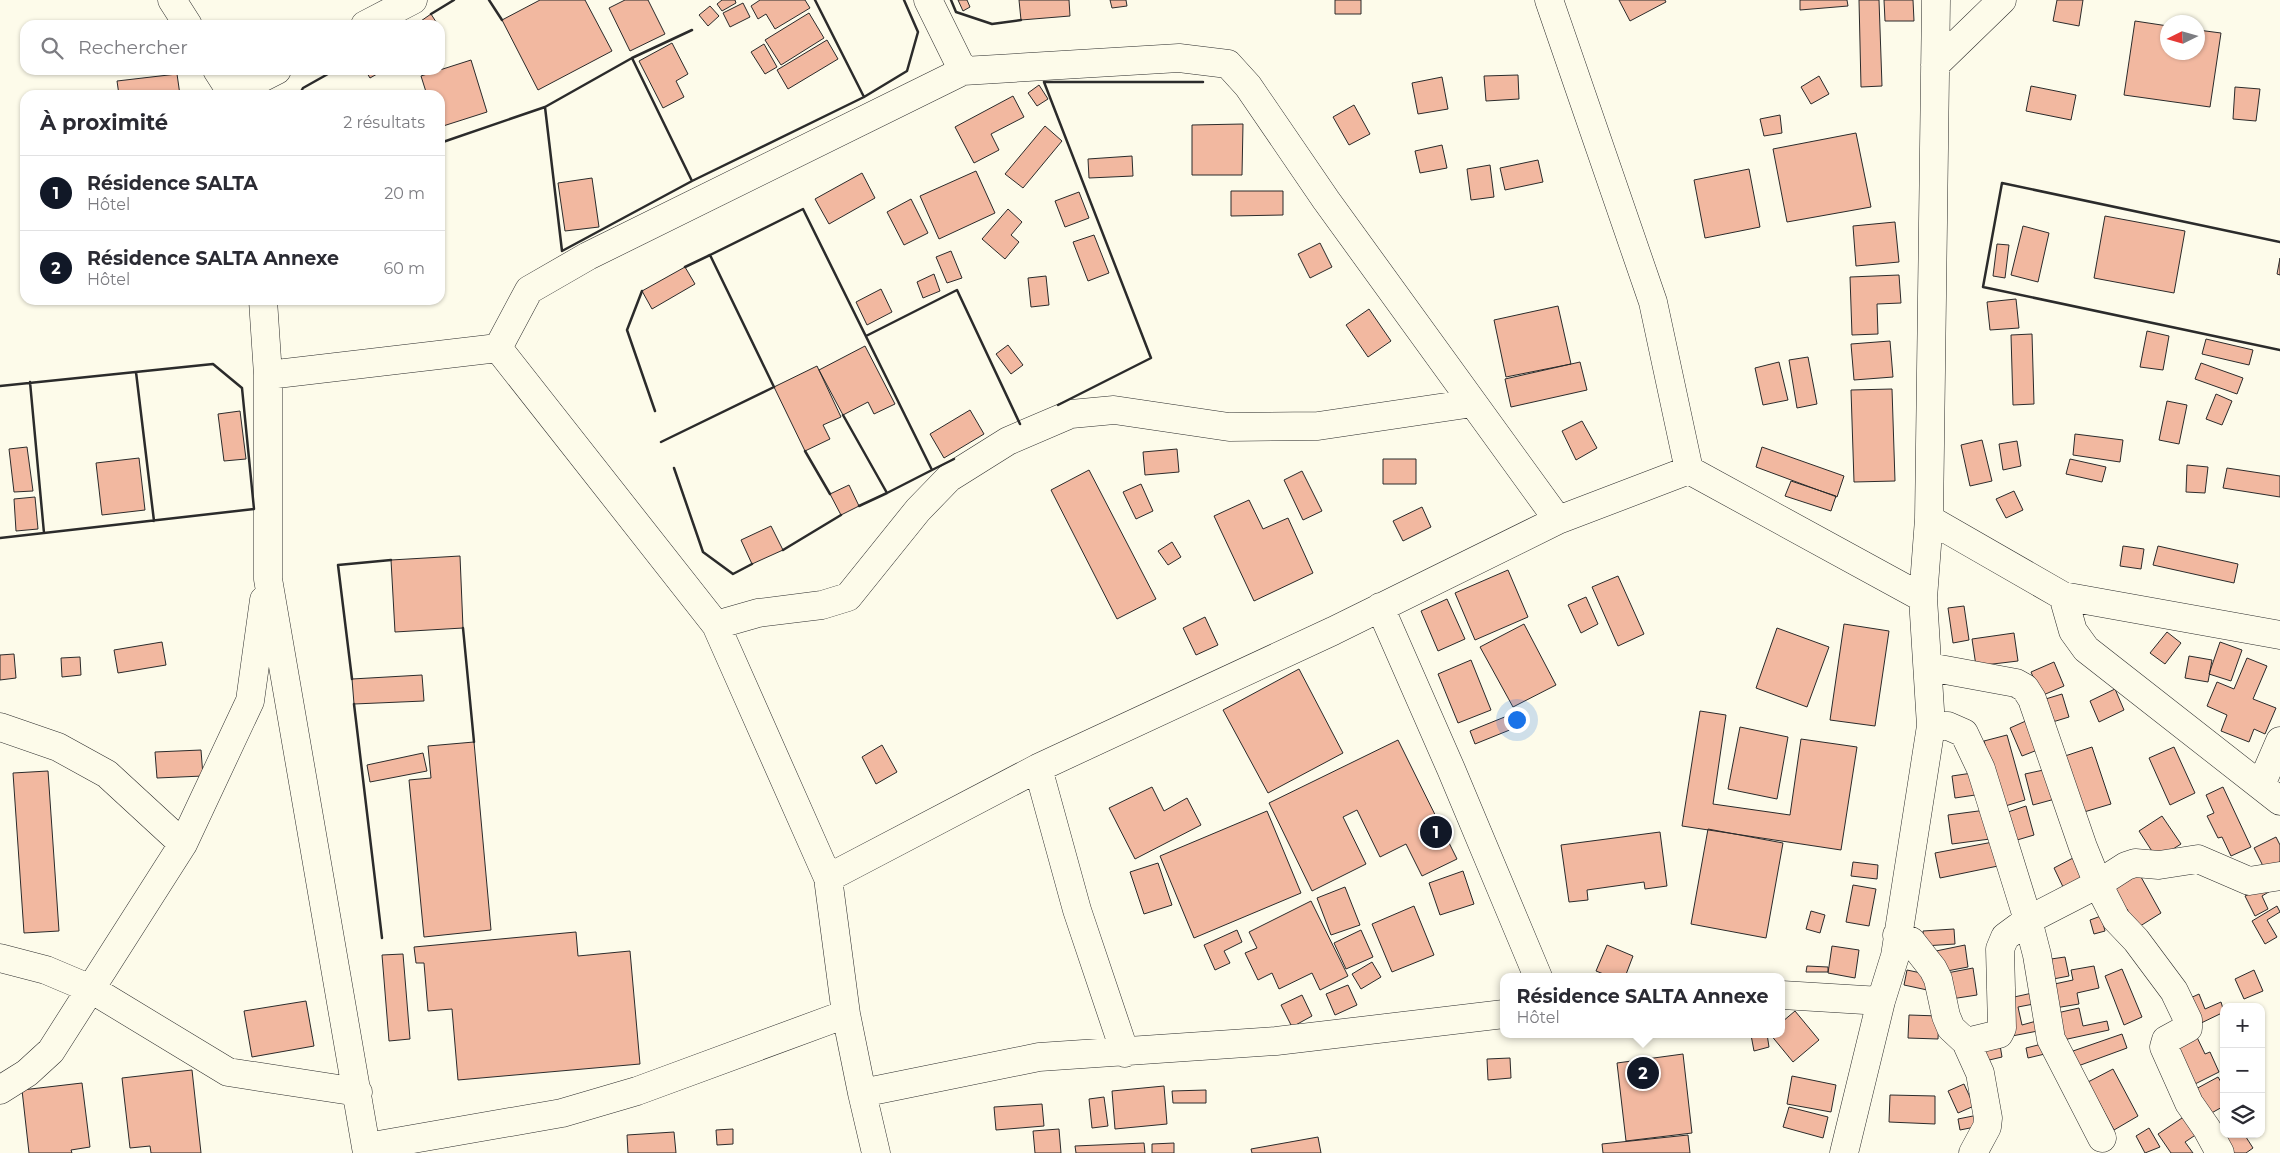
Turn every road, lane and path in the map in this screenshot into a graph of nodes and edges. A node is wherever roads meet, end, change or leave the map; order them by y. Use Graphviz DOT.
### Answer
graph roads {
  1 [pos="172,0"];
  2 [pos="413,0"];
  3 [pos="928,0"];
  4 [pos="1549,0"];
  5 [pos="1936,0"];
  6 [pos="2002,0"];
  7 [pos="185,20"];
  8 [pos="374,20"];
  9 [pos="1935,65"];
  10 [pos="963,71"];
  11 [pos="220,75"];
  12 [pos="268,75"];
  13 [pos="230,90"];
  14 [pos="240,90"];
  15 [pos="263,305"];
  16 [pos="498,348"];
  17 [pos="268,375"];
  18 [pos="1473,403"];
  19 [pos="1689,470"];
  20 [pos="1558,520"];
  21 [pos="1929,520"];
  22 [pos="268,579"];
  23 [pos="2063,596"];
  24 [pos="1923,598"];
  25 [pos="1380,607"];
  26 [pos="716,625"];
  27 [pos="2280,635"];
  28 [pos="1928,667"];
  29 [pos="0,726"];
  30 [pos="1931,726"];
  31 [pos="2280,741"];
  32 [pos="1038,768"];
  33 [pos="2270,793"];
  34 [pos="183,844"];
  35 [pos="2280,876"];
  36 [pos="828,878"];
  37 [pos="2098,884"];
  38 [pos="2028,920"];
  39 [pos="1897,935"];
  40 [pos="0,958"];
  41 [pos="1536,973"];
  42 [pos="90,989"];
  43 [pos="1785,995"];
  44 [pos="1881,1001"];
  45 [pos="846,1014"];
  46 [pos="1500,1014"];
  47 [pos="1966,1042"];
  48 [pos="1125,1053"];
  49 [pos="0,1090"];
  50 [pos="358,1092"];
  51 [pos="862,1093"];
  52 [pos="2102,1138"];
  53 [pos="367,1150"];
  54 [pos="876,1153"];
  55 [pos="1844,1153"];
  56 [pos="1972,1153"];
  57 [pos="2220,1153"];
  1 -- 7 [label="street"];
  2 -- 8 [label="street"];
  3 -- 10 [label="street"];
  4 -- 19 [label="street"];
  5 -- 9 [label="street"];
  6 -- 9 [label="street"];
  9 -- 21 [label="street"];
  10 -- 16 [label="street"];
  10 -- 18 [label="street"];
  11 -- 13 [label="street"];
  12 -- 14 [label="street"];
  15 -- 17 [label="street"];
  16 -- 17 [label="street"];
  16 -- 26 [label="street"];
  17 -- 22 [label="street"];
  18 -- 20 [label="street"];
  18 -- 26 [label="street"];
  19 -- 20 [label="street"];
  19 -- 24 [label="street"];
  20 -- 25 [label="street"];
  21 -- 23 [label="street"];
  21 -- 24 [label="street"];
  22 -- 34 [label="street"];
  22 -- 50 [label="street"];
  23 -- 27 [label="street"];
  23 -- 33 [label="street"];
  24 -- 28 [label="street"];
  25 -- 32 [label="street"];
  25 -- 41 [label="street"];
  26 -- 36 [label="street"];
  28 -- 30 [label="street"];
  28 -- 37 [label="street"];
  29 -- 34 [label="street"];
  30 -- 38 [label="street"];
  30 -- 39 [label="street"];
  31 -- 33 [label="street"];
  32 -- 36 [label="street"];
  32 -- 48 [label="street"];
  34 -- 42 [label="street"];
  35 -- 37 [label="street"];
  36 -- 45 [label="street"];
  37 -- 38 [label="street"];
  37 -- 57 [label="street"];
  38 -- 47 [label="street"];
  38 -- 52 [label="street"];
  39 -- 44 [label="street"];
  39 -- 47 [label="street"];
  40 -- 42 [label="street"];
  42 -- 49 [label="street"];
  42 -- 50 [label="street"];
  43 -- 44 [label="street"];
  44 -- 55 [label="street"];
  45 -- 51 [label="street"];
  45 -- 53 [label="street"];
  46 -- 48 [label="street"];
  47 -- 56 [label="street"];
  48 -- 51 [label="street"];
  50 -- 53 [label="street"];
  51 -- 54 [label="street"];
}
